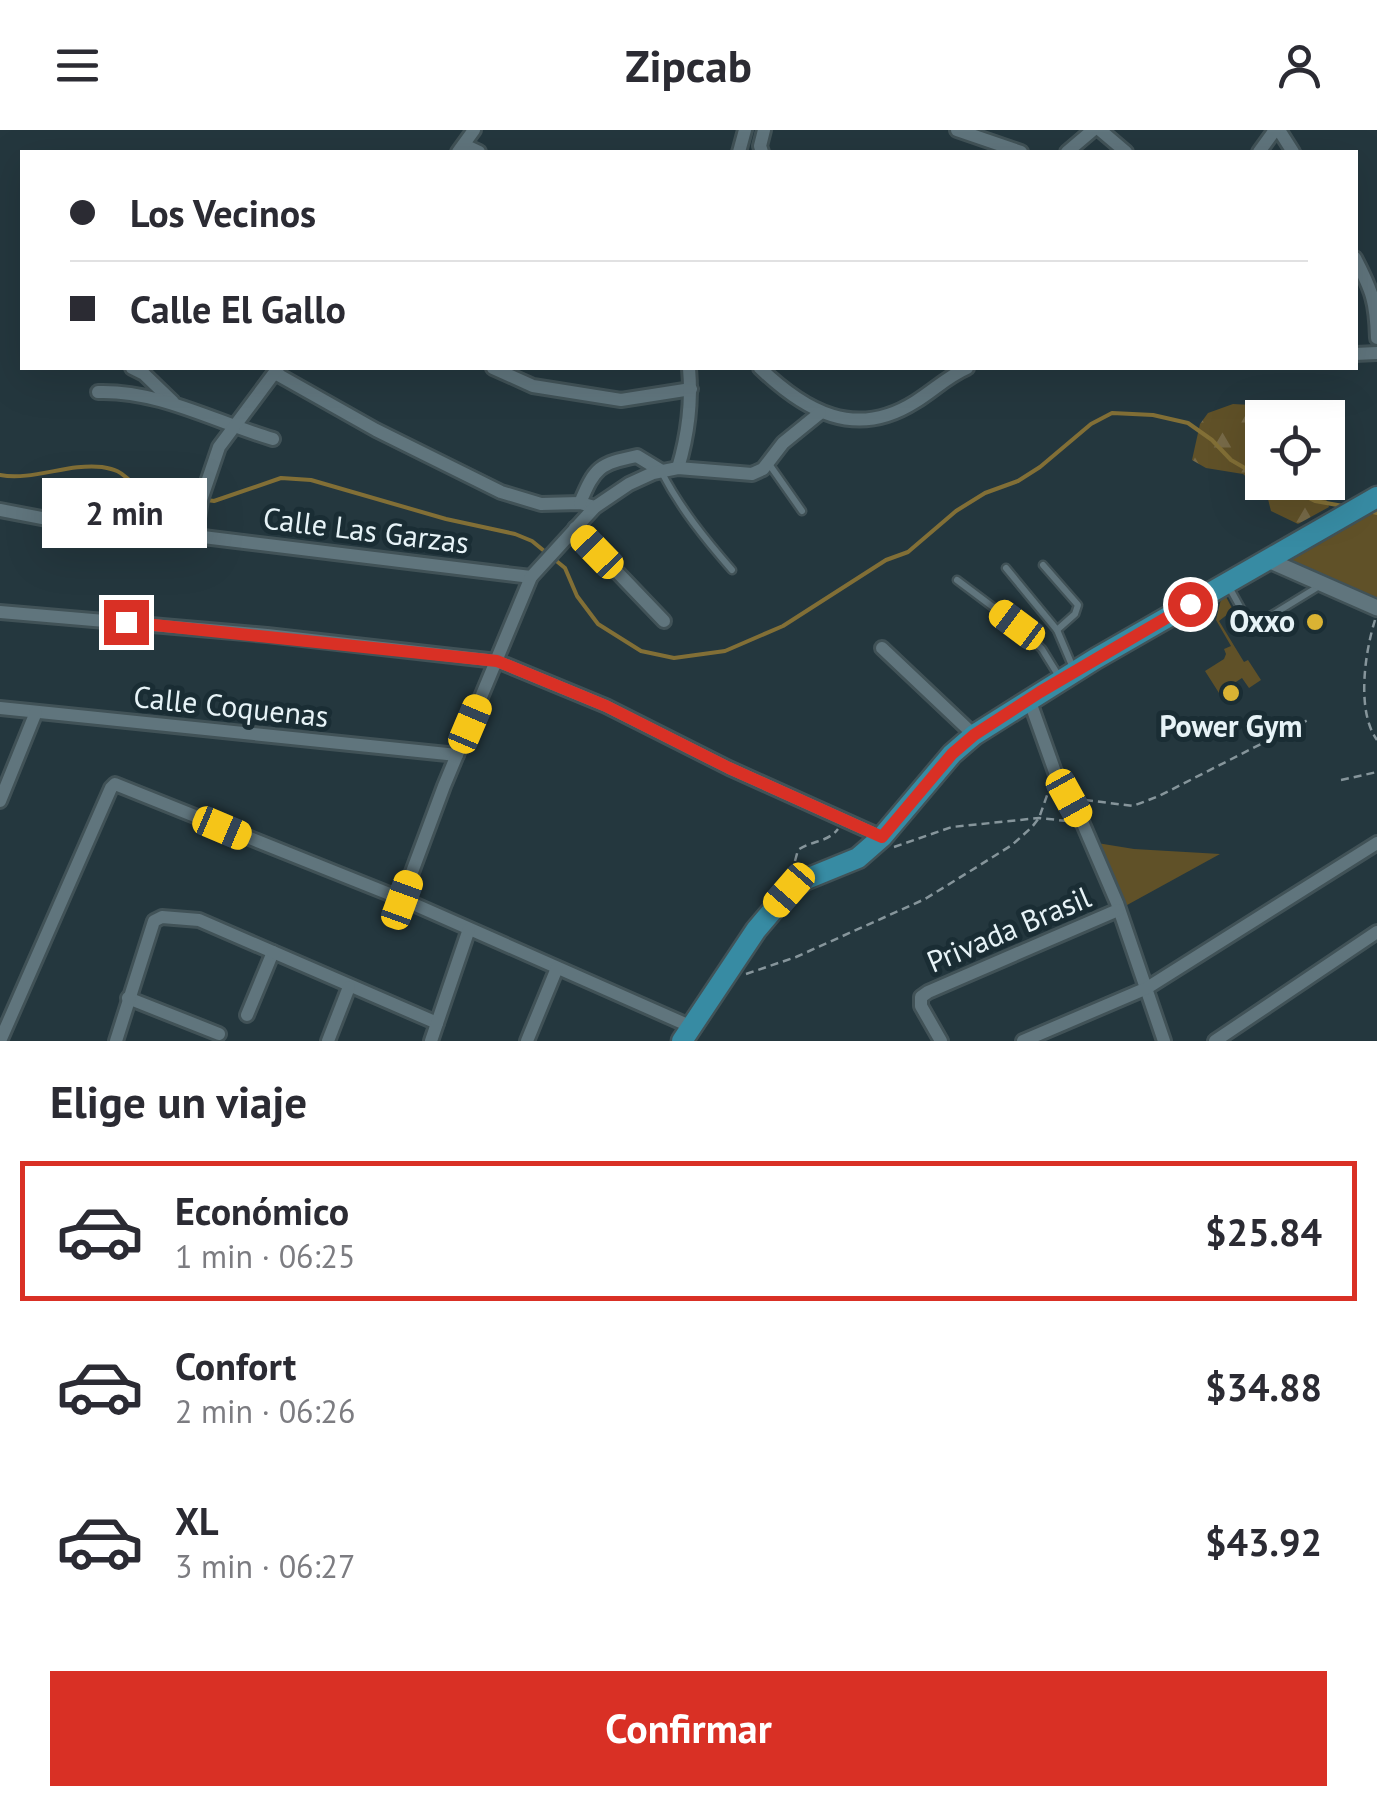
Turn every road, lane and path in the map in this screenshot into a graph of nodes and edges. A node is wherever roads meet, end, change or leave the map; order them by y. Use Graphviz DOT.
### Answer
graph roads {
  1 [pos="474,130"];
  2 [pos="957,130"];
  3 [pos="1096,130"];
  4 [pos="1277,130"];
  5 [pos="461,148"];
  6 [pos="1015,150"];
  7 [pos="1069,150"];
  8 [pos="1123,150"];
  9 [pos="1261,150"];
  10 [pos="1358,264"];
  11 [pos="1377,338"];
  12 [pos="136,370"];
  13 [pos="276,370"];
  14 [pos="497,370"];
  15 [pos="689,370"];
  16 [pos="762,370"];
  17 [pos="962,370"];
  18 [pos="691,388"];
  19 [pos="98,392"];
  20 [pos="174,404"];
  21 [pos="820,413"];
  22 [pos="234,427"];
  23 [pos="273,439"];
  24 [pos="768,463"];
  25 [pos="678,468"];
  26 [pos="660,470"];
  27 [pos="1377,498"];
  28 [pos="587,505"];
  29 [pos="0,510"];
  30 [pos="802,512"];
  31 [pos="575,528"];
  32 [pos="195,536"];
  33 [pos="1268,560"];
  34 [pos="1042,565"];
  35 [pos="1006,568"];
  36 [pos="732,570"];
  37 [pos="531,577"];
  38 [pos="957,580"];
  39 [pos="1227,583"];
  40 [pos="1322,584"];
  41 [pos="0,612"];
  42 [pos="1377,612"];
  43 [pos="664,621"];
  44 [pos="1057,630"];
  45 [pos="882,648"];
  46 [pos="497,661"];
  47 [pos="1068,676"];
  48 [pos="1029,699"];
  49 [pos="0,708"];
  50 [pos="36,712"];
  51 [pos="1308,720"];
  52 [pos="974,735"];
  53 [pos="1377,740"];
  54 [pos="457,755"];
  55 [pos="1055,772"];
  56 [pos="1377,772"];
  57 [pos="1342,780"];
  58 [pos="1069,798"];
  59 [pos="0,801"];
  60 [pos="1039,818"];
  61 [pos="844,821"];
  62 [pos="1084,824"];
  63 [pos="882,844"];
  64 [pos="1377,844"];
  65 [pos="795,861"];
  66 [pos="402,900"];
  67 [pos="1118,910"];
  68 [pos="469,928"];
  69 [pos="1377,932"];
  70 [pos="272,952"];
  71 [pos="557,968"];
  72 [pos="726,976"];
  73 [pos="350,986"];
  74 [pos="1147,988"];
  75 [pos="128,998"];
  76 [pos="246,1015"];
  77 [pos="437,1023"];
  78 [pos="219,1034"];
  79 [pos="687,1034"];
  80 [pos="0,1040"];
  81 [pos="116,1041"];
  82 [pos="328,1041"];
  83 [pos="430,1041"];
  84 [pos="527,1041"];
  85 [pos="940,1041"];
  86 [pos="1023,1041"];
  87 [pos="1164,1041"];
  88 [pos="1215,1041"];
  1 -- 5 [label="street"];
  2 -- 6 [label="street"];
  3 -- 7 [label="street"];
  3 -- 8 [label="street"];
  4 -- 9 [label="street"];
  10 -- 11 [label="street"];
  12 -- 20 [label="street"];
  13 -- 22 [label="street"];
  13 -- 28 [label="street"];
  14 -- 18 [label="street"];
  15 -- 18 [label="street"];
  16 -- 21 [label="street"];
  17 -- 21 [label="street"];
  18 -- 25 [label="street"];
  19 -- 20 [label="street"];
  20 -- 22 [label="street"];
  21 -- 24 [label="street"];
  22 -- 23 [label="street"];
  22 -- 32 [label="street"];
  24 -- 25 [label="street"];
  24 -- 30 [label="lane"];
  25 -- 26 [label="street"];
  26 -- 28 [label="street"];
  26 -- 28 [label="street"];
  26 -- 36 [label="lane"];
  27 -- 33 [label="main road"];
  28 -- 31 [label="street"];
  29 -- 32 [label="street, Calle Las Garzas"];
  31 -- 37 [label="street"];
  31 -- 43 [label="street"];
  32 -- 37 [label="street, Calle Las Garzas"];
  33 -- 39 [label="main road"];
  33 -- 40 [label="street"];
  34 -- 44 [label="lane"];
  35 -- 44 [label="lane"];
  37 -- 46 [label="street"];
  38 -- 47 [label="lane"];
  39 -- 40 [label="lane"];
  39 -- 47 [label="main road"];
  40 -- 42 [label="street"];
  41 -- 46 [label="street"];
  42 -- 53 [label="path"];
  44 -- 47 [label="lane"];
  45 -- 52 [label="street"];
  46 -- 54 [label="street"];
  46 -- 61 [label="street"];
  47 -- 48 [label="main road"];
  48 -- 52 [label="main road"];
  48 -- 55 [label="street"];
  49 -- 50 [label="street, Calle Coquenas"];
  50 -- 54 [label="street, Calle Coquenas"];
  50 -- 59 [label="street"];
  51 -- 58 [label="path"];
  52 -- 63 [label="main road"];
  54 -- 66 [label="street"];
  55 -- 58 [label="street"];
  55 -- 60 [label="path"];
  56 -- 57 [label="path"];
  58 -- 62 [label="street"];
  60 -- 62 [label="path"];
  60 -- 63 [label="path"];
  60 -- 72 [label="path"];
  61 -- 63 [label="street"];
  61 -- 65 [label="path"];
  62 -- 67 [label="street"];
  63 -- 72 [label="main road"];
  64 -- 74 [label="street"];
  66 -- 68 [label="street"];
  66 -- 80 [label="street"];
  67 -- 74 [label="street"];
  67 -- 85 [label="street, Privada Brasil"];
  68 -- 71 [label="street"];
  68 -- 77 [label="street"];
  69 -- 88 [label="street"];
  70 -- 73 [label="street"];
  70 -- 75 [label="street"];
  70 -- 76 [label="street"];
  71 -- 79 [label="street"];
  71 -- 84 [label="street"];
  72 -- 79 [label="main road"];
  73 -- 77 [label="street"];
  73 -- 82 [label="street"];
  74 -- 86 [label="street"];
  74 -- 87 [label="street"];
  75 -- 78 [label="street"];
  75 -- 81 [label="street"];
  77 -- 83 [label="street"];
}
